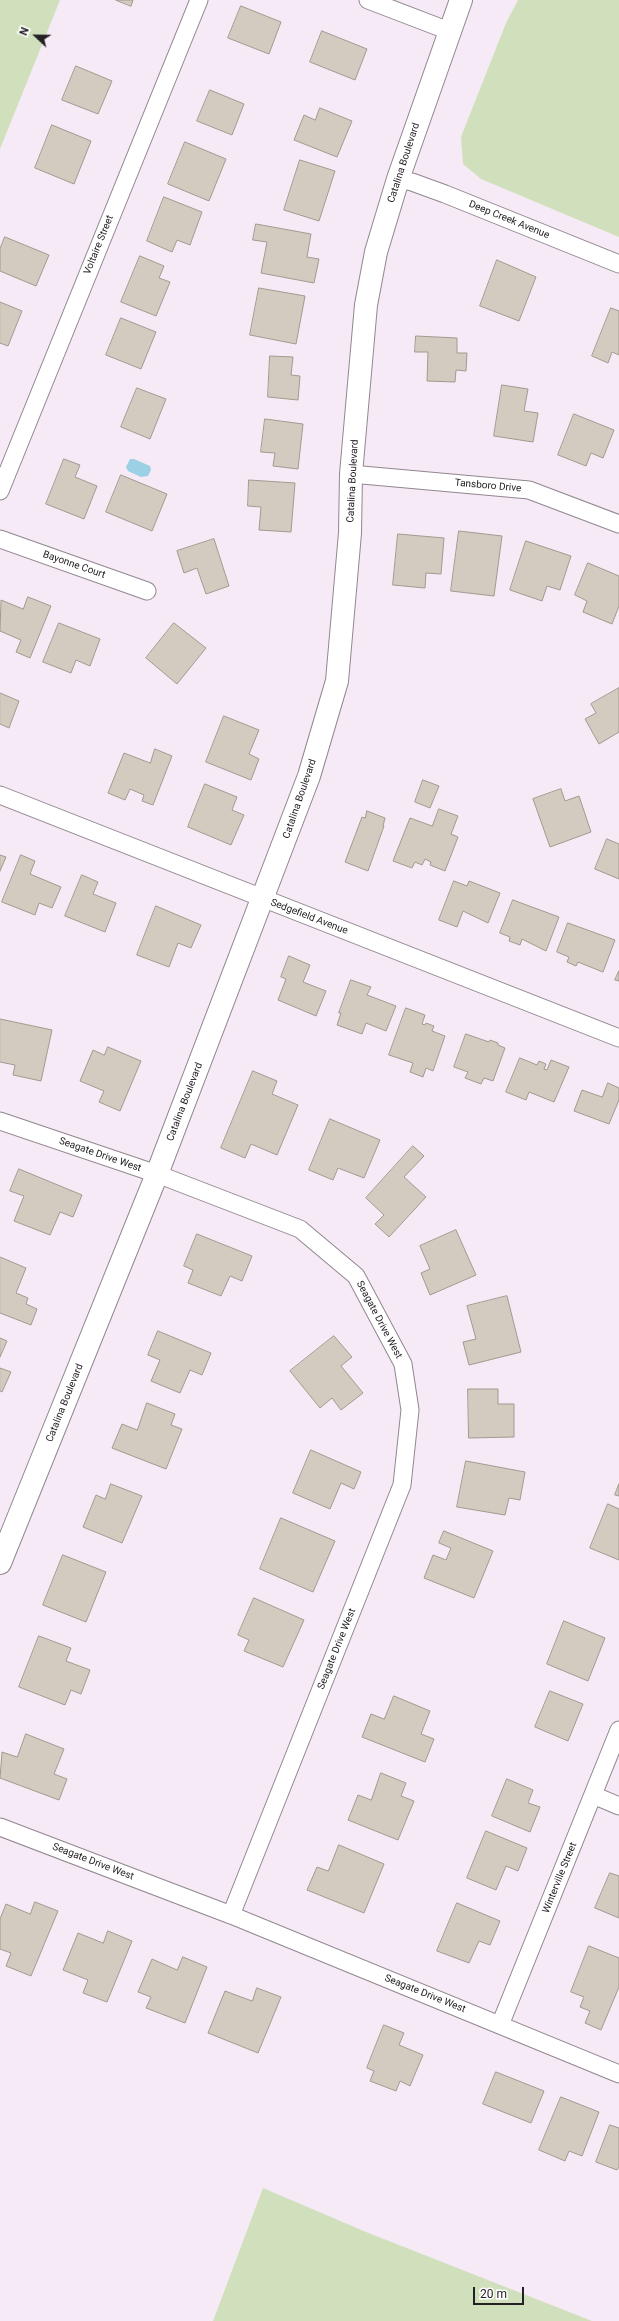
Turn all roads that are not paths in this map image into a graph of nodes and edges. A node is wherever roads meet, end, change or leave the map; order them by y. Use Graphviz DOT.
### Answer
graph roads {
  1 [pos="199,0"];
  2 [pos="368,0"];
  3 [pos="461,0"];
  4 [pos="449,31"];
  5 [pos="398,179"];
  6 [pos="619,264"];
  7 [pos="351,474"];
  8 [pos="0,491"];
  9 [pos="619,524"];
  10 [pos="0,539"];
  11 [pos="147,591"];
  12 [pos="0,795"];
  13 [pos="264,899"];
  14 [pos="619,1038"];
  15 [pos="0,1121"];
  16 [pos="157,1174"];
  17 [pos="0,1563"];
  18 [pos="619,1730"];
  19 [pos="593,1795"];
  20 [pos="619,1806"];
  21 [pos="0,1827"];
  22 [pos="232,1914"];
  23 [pos="500,2025"];
  24 [pos="619,2074"];
  1 -- 8 [label="street, Voltaire Street"];
  2 -- 4 [label="street"];
  3 -- 4 [label="street, Catalina Boulevard"];
  4 -- 5 [label="street, Catalina Boulevard"];
  5 -- 6 [label="street, Deep Creek Avenue"];
  5 -- 7 [label="street, Catalina Boulevard"];
  7 -- 9 [label="street, Tansboro Drive"];
  7 -- 13 [label="street, Catalina Boulevard"];
  10 -- 11 [label="street, Bayonne Court"];
  12 -- 13 [label="street, Sedgefield Avenue"];
  13 -- 14 [label="street, Sedgefield Avenue"];
  13 -- 16 [label="street, Catalina Boulevard"];
  15 -- 16 [label="street, Seagate Drive West"];
  16 -- 17 [label="street, Catalina Boulevard"];
  16 -- 22 [label="street, Seagate Drive West"];
  18 -- 19 [label="street, Winterville Street"];
  19 -- 20 [label="street"];
  19 -- 23 [label="street, Winterville Street"];
  21 -- 22 [label="street, Seagate Drive West"];
  22 -- 23 [label="street, Seagate Drive West"];
  23 -- 24 [label="street, Seagate Drive West"];
}
